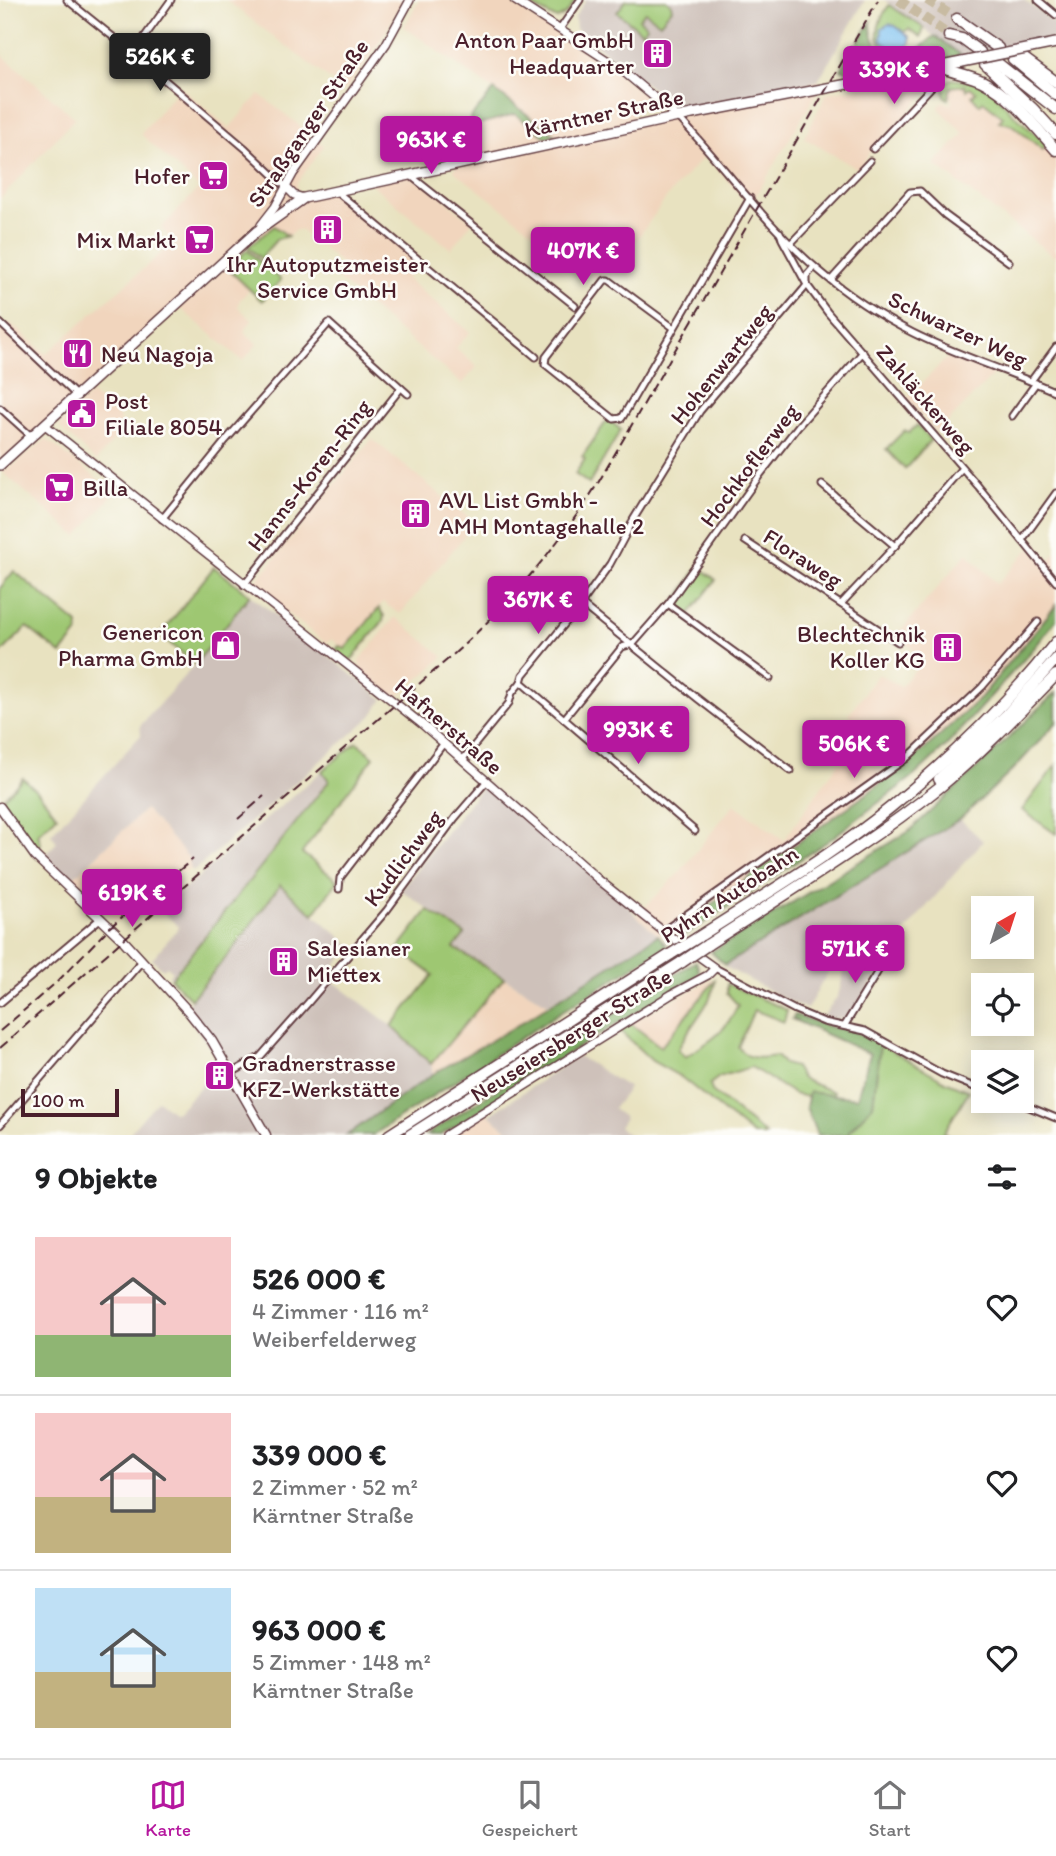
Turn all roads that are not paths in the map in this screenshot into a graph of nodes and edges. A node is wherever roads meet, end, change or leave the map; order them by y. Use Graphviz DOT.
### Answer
graph roads {
  1 [pos="67,0"];
  2 [pos="171,0"];
  3 [pos="411,0"];
  4 [pos="514,0"];
  5 [pos="580,0"];
  6 [pos="1038,0"];
  7 [pos="1056,15"];
  8 [pos="957,19"];
  9 [pos="560,29"];
  10 [pos="948,35"];
  11 [pos="1056,43"];
  12 [pos="1002,47"];
  13 [pos="133,52"];
  14 [pos="976,52"];
  15 [pos="940,67"];
  16 [pos="1056,82"];
  17 [pos="1056,95"];
  18 [pos="1056,109"];
  19 [pos="679,118"];
  20 [pos="1056,134"];
  21 [pos="873,149"];
  22 [pos="1056,150"];
  23 [pos="870,161"];
  24 [pos="408,174"];
  25 [pos="286,187"];
  26 [pos="335,190"];
  27 [pos="304,198"];
  28 [pos="750,198"];
  29 [pos="256,232"];
  30 [pos="780,232"];
  31 [pos="791,243"];
  32 [pos="1009,261"];
  33 [pos="814,267"];
  34 [pos="831,280"];
  35 [pos="807,285"];
  36 [pos="575,306"];
  37 [pos="0,323"];
  38 [pos="674,328"];
  39 [pos="1056,347"];
  40 [pos="863,352"];
  41 [pos="536,357"];
  42 [pos="1034,382"];
  43 [pos="401,388"];
  44 [pos="1056,392"];
  45 [pos="408,394"];
  46 [pos="77,396"];
  47 [pos="0,408"];
  48 [pos="1012,416"];
  49 [pos="46,425"];
  50 [pos="32,437"];
  51 [pos="0,465"];
  52 [pos="962,468"];
  53 [pos="822,485"];
  54 [pos="1056,493"];
  55 [pos="162,519"];
  56 [pos="1022,540"];
  57 [pos="745,541"];
  58 [pos="895,546"];
  59 [pos="1056,582"];
  60 [pos="244,584"];
  61 [pos="581,604"];
  62 [pos="668,604"];
  63 [pos="841,604"];
  64 [pos="1038,622"];
  65 [pos="898,642"];
  66 [pos="1056,642"];
  67 [pos="633,644"];
  68 [pos="1056,659"];
  69 [pos="1056,675"];
  70 [pos="770,678"];
  71 [pos="521,682"];
  72 [pos="565,719"];
  73 [pos="444,743"];
  74 [pos="463,759"];
  75 [pos="791,771"];
  76 [pos="485,782"];
  77 [pos="0,807"];
  78 [pos="906,811"];
  79 [pos="695,831"];
  80 [pos="338,889"];
  81 [pos="101,918"];
  82 [pos="663,931"];
  83 [pos="886,958"];
  84 [pos="143,960"];
  85 [pos="715,968"];
  86 [pos="0,1003"];
  87 [pos="845,1025"];
  88 [pos="231,1073"];
  89 [pos="971,1086"];
  90 [pos="1034,1109"];
  91 [pos="1056,1118"];
  92 [pos="0,1125"];
  93 [pos="266,1135"];
  94 [pos="389,1135"];
  95 [pos="410,1135"];
  96 [pos="446,1135"];
  1 -- 13 [label="street"];
  2 -- 13 [label="street"];
  3 -- 25 [label="street, Straßganger Straße"];
  4 -- 9 [label="street"];
  5 -- 9 [label="street"];
  6 -- 7 [label="street"];
  8 -- 12 [label="highway"];
  9 -- 19 [label="street"];
  10 -- 14 [label="highway"];
  11 -- 15 [label="main road, Kärntner Straße, bridge"];
  13 -- 25 [label="street"];
  15 -- 19 [label="main road, Kärntner Straße"];
  15 -- 21 [label="street"];
  15 -- 22 [label="highway"];
  16 -- 17 [label="highway"];
  18 -- 20 [label="highway"];
  19 -- 24 [label="main road, Kärntner Straße"];
  19 -- 28 [label="street, Schwarzer Weg"];
  23 -- 31 [label="street"];
  24 -- 26 [label="main road, Kärntner Straße"];
  24 -- 36 [label="street"];
  25 -- 27 [label="street"];
  25 -- 29 [label="street, Straßganger Straße"];
  26 -- 27 [label="main road, Kärntner Straße"];
  26 -- 41 [label="street"];
  27 -- 29 [label="main road, Kärntner Straße"];
  28 -- 30 [label="street, Schwarzer Weg"];
  28 -- 38 [label="street"];
  29 -- 46 [label="main road, Kärntner Straße"];
  30 -- 31 [label="street, Schwarzer Weg"];
  30 -- 35 [label="street, Zahläckerweg"];
  31 -- 33 [label="street, Schwarzer Weg"];
  32 -- 34 [label="street"];
  33 -- 34 [label="street, Schwarzer Weg"];
  33 -- 35 [label="street, Hohenwartweg"];
  34 -- 42 [label="street, Schwarzer Weg"];
  35 -- 40 [label="street, Zahläckerweg"];
  35 -- 61 [label="street, Hohenwartweg"];
  37 -- 46 [label="street"];
  38 -- 38 [label="street"];
  39 -- 42 [label="street"];
  40 -- 52 [label="street, Zahläckerweg"];
  40 -- 62 [label="street, Hochkoflerweg"];
  42 -- 44 [label="street, Schwarzer Weg"];
  42 -- 48 [label="street, Schwarzer Weg"];
  43 -- 45 [label="street, Hanns-Koren-Ring"];
  43 -- 55 [label="street, Hanns-Koren-Ring"];
  43 -- 60 [label="street, Hanns-Koren-Ring"];
  46 -- 49 [label="main road, Kärntner Straße"];
  47 -- 50 [label="street"];
  49 -- 50 [label="main road, Kärntner Straße"];
  49 -- 55 [label="street, Hafnerstraße"];
  50 -- 51 [label="main road, Kärntner Straße"];
  52 -- 56 [label="street, Zahläckerweg"];
  52 -- 58 [label="street, Floraweg"];
  53 -- 58 [label="street"];
  54 -- 56 [label="street"];
  55 -- 60 [label="street, Hafnerstraße"];
  56 -- 59 [label="street, Zahläckerweg"];
  57 -- 63 [label="street, Floraweg"];
  58 -- 63 [label="street, Floraweg"];
  60 -- 73 [label="street, Hafnerstraße"];
  61 -- 67 [label="street"];
  61 -- 71 [label="street, Hohenwartweg"];
  62 -- 67 [label="street, Hochkoflerweg"];
  62 -- 70 [label="street"];
  63 -- 65 [label="street, Floraweg"];
  64 -- 82 [label="street"];
  66 -- 94 [label="highway, Pyhrn Autobahn, bridge"];
  67 -- 72 [label="street, Hochkoflerweg"];
  67 -- 75 [label="street"];
  68 -- 78 [label="highway"];
  69 -- 78 [label="highway, Pyhrn Autobahn"];
  71 -- 72 [label="street"];
  71 -- 74 [label="street, Hohenwartweg"];
  72 -- 79 [label="street"];
  73 -- 74 [label="street, Hafnerstraße"];
  73 -- 80 [label="street"];
  74 -- 76 [label="street, Hafnerstraße"];
  76 -- 82 [label="street, Hafnerstraße"];
  76 -- 88 [label="street, Kudlichweg"];
  77 -- 81 [label="main road"];
  78 -- 95 [label="highway, Pyhrn Autobahn, bridge"];
  81 -- 84 [label="main road"];
  81 -- 86 [label="street"];
  82 -- 85 [label="street, Hafnerstraße"];
  83 -- 87 [label="street"];
  84 -- 88 [label="main road"];
  84 -- 92 [label="street"];
  85 -- 87 [label="street, Hafnerstraße"];
  85 -- 96 [label="street, Neuseiersberger Straße"];
  87 -- 89 [label="street, Hafnerstraße"];
  88 -- 93 [label="main road"];
  90 -- 91 [label="street"];
}
